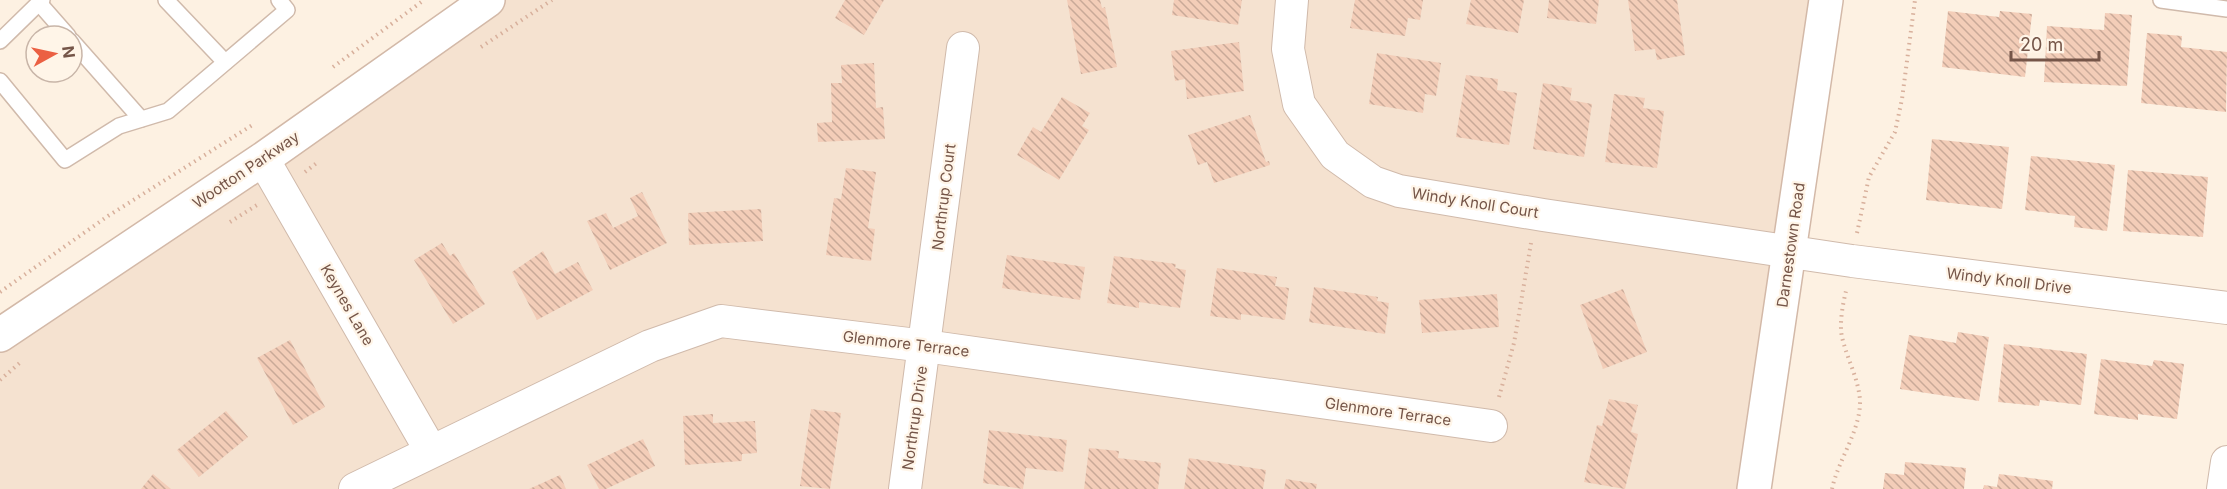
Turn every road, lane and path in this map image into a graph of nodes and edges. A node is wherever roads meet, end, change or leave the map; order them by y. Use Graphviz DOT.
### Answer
graph roads {
  1 [pos="166,0"];
  2 [pos="279,0"];
  3 [pos="424,0"];
  4 [pos="488,0"];
  5 [pos="1292,0"];
  6 [pos="1826,0"];
  7 [pos="2161,0"];
  8 [pos="40,1"];
  9 [pos="2227,9"];
  10 [pos="58,24"];
  11 [pos="0,41"];
  12 [pos="963,48"];
  13 [pos="84,55"];
  14 [pos="225,62"];
  15 [pos="332,69"];
  16 [pos="0,81"];
  17 [pos="141,119"];
  18 [pos="256,122"];
  19 [pos="263,159"];
  20 [pos="1543,215"];
  21 [pos="1791,251"];
  22 [pos="0,292"];
  23 [pos="2227,308"];
  24 [pos="0,335"];
  25 [pos="925,346"];
  26 [pos="1491,426"];
  27 [pos="431,451"];
  28 [pos="2227,462"];
  29 [pos="355,489"];
  30 [pos="905,489"];
  31 [pos="1754,489"];
  32 [pos="2223,489"];
  1 -- 14 [label="lane"];
  2 -- 14 [label="lane"];
  3 -- 15 [label="path"];
  4 -- 19 [label="main road, Wootton Parkway"];
  5 -- 20 [label="street, Windy Knoll Court"];
  6 -- 21 [label="main road, Darnestown Road"];
  7 -- 9 [label="lane"];
  8 -- 10 [label="lane"];
  8 -- 11 [label="lane"];
  12 -- 25 [label="street, Northrup Court"];
  13 -- 17 [label="lane"];
  14 -- 17 [label="lane"];
  16 -- 17 [label="lane"];
  18 -- 22 [label="path"];
  19 -- 24 [label="main road, Wootton Parkway"];
  19 -- 27 [label="street, Keynes Lane"];
  20 -- 21 [label="street, Windy Knoll Court"];
  20 -- 26 [label="path"];
  21 -- 23 [label="street, Windy Knoll Drive"];
  21 -- 31 [label="main road, Darnestown Road"];
  25 -- 26 [label="street, Glenmore Terrace"];
  25 -- 27 [label="street, Glenmore Terrace"];
  25 -- 30 [label="street, Northrup Drive"];
  27 -- 29 [label="street, Glenmore Terrace"];
  28 -- 32 [label="street"];
}
